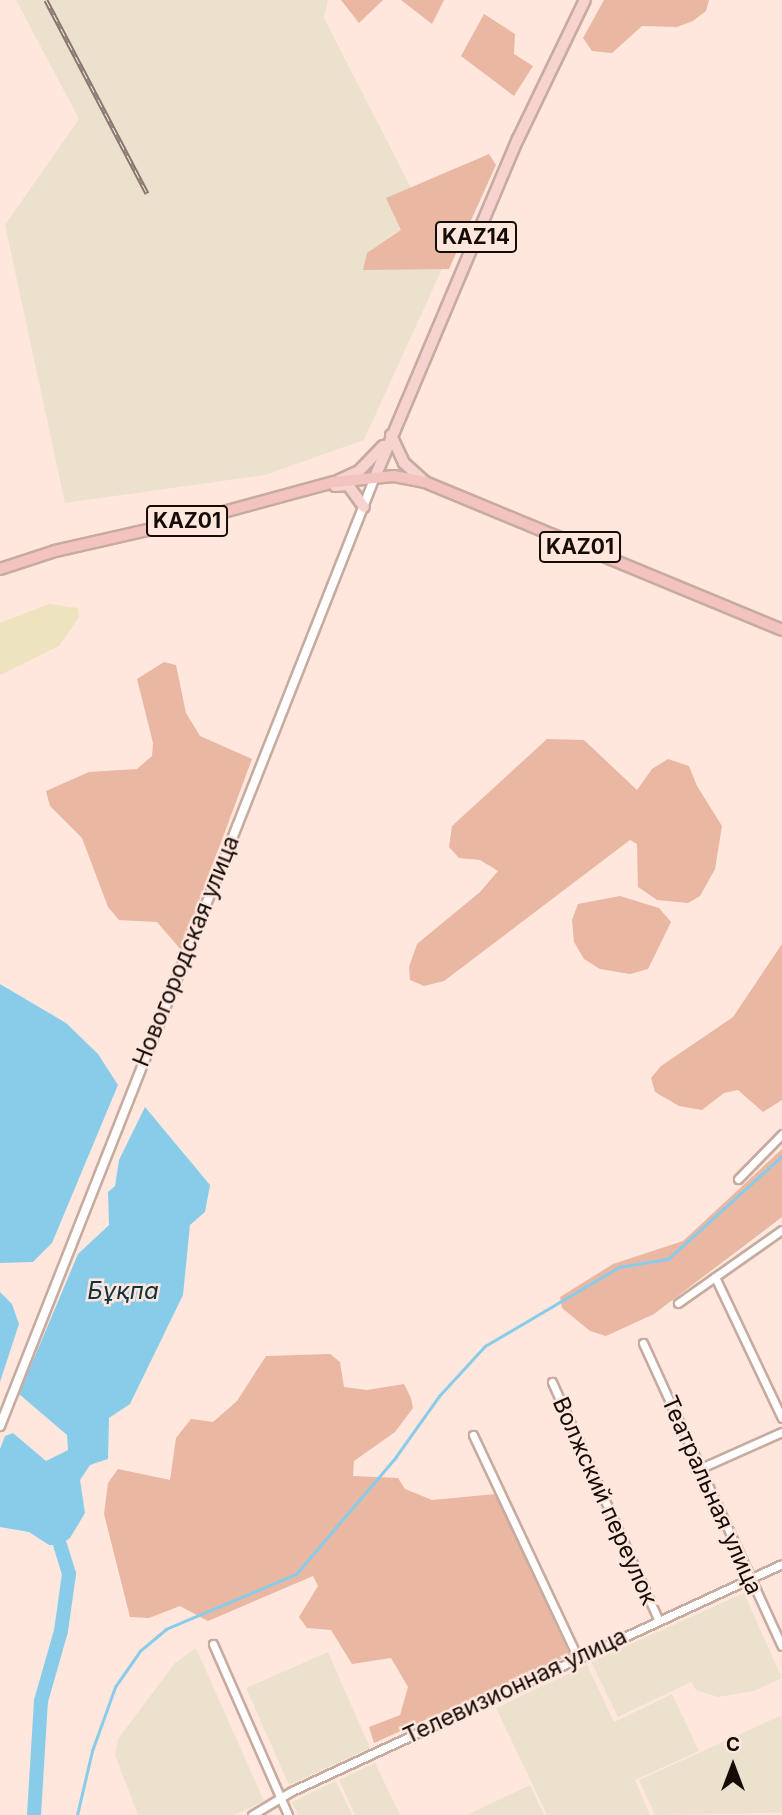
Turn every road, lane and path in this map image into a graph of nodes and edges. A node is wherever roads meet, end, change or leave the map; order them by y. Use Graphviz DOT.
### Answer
graph roads {
  1 [pos="585,0"];
  2 [pos="391,435"];
  3 [pos="375,477"];
  4 [pos="334,482"];
  5 [pos="425,482"];
  6 [pos="319,486"];
  7 [pos="364,507"];
  8 [pos="0,569"];
  9 [pos="782,630"];
  10 [pos="782,1134"];
  11 [pos="738,1179"];
  12 [pos="782,1230"];
  13 [pos="715,1277"];
  14 [pos="678,1304"];
  15 [pos="643,1343"];
  16 [pos="552,1382"];
  17 [pos="782,1418"];
  18 [pos="0,1426"];
  19 [pos="782,1432"];
  20 [pos="473,1435"];
  21 [pos="701,1468"];
  22 [pos="782,1564"];
  23 [pos="750,1578"];
  24 [pos="658,1619"];
  25 [pos="213,1644"];
  26 [pos="782,1646"];
  27 [pos="577,1656"];
  28 [pos="281,1799"];
  29 [pos="252,1815"];
  30 [pos="288,1815"];
  1 -- 2 [label="main road, KAZ14"];
  2 -- 3 [label="main road, KAZ14"];
  2 -- 4 [label="main road"];
  2 -- 5 [label="main road"];
  3 -- 4 [label="highway, KAZ01"];
  3 -- 5 [label="highway, KАZ01"];
  3 -- 7 [label="street, Новогородская улица"];
  4 -- 6 [label="highway, KAZ01"];
  5 -- 9 [label="highway, KАZ01"];
  6 -- 7 [label="main road"];
  6 -- 8 [label="highway, KAZ01"];
  7 -- 18 [label="street, Новогородская улица"];
  10 -- 11 [label="street"];
  12 -- 13 [label="street"];
  13 -- 14 [label="street"];
  13 -- 17 [label="street"];
  15 -- 21 [label="street, Театральная улица"];
  16 -- 24 [label="street, Волжский переулок"];
  19 -- 21 [label="street"];
  20 -- 27 [label="street"];
  21 -- 23 [label="street, Театральная улица"];
  22 -- 23 [label="street, Телевизионная улица"];
  23 -- 24 [label="street, Телевизионная улица"];
  23 -- 26 [label="street, Театральная улица"];
  24 -- 27 [label="street, Телевизионная улица"];
  25 -- 28 [label="street"];
  27 -- 28 [label="street, Телевизионная улица"];
  28 -- 29 [label="street, Телевизионная улица"];
  28 -- 30 [label="street"];
}
